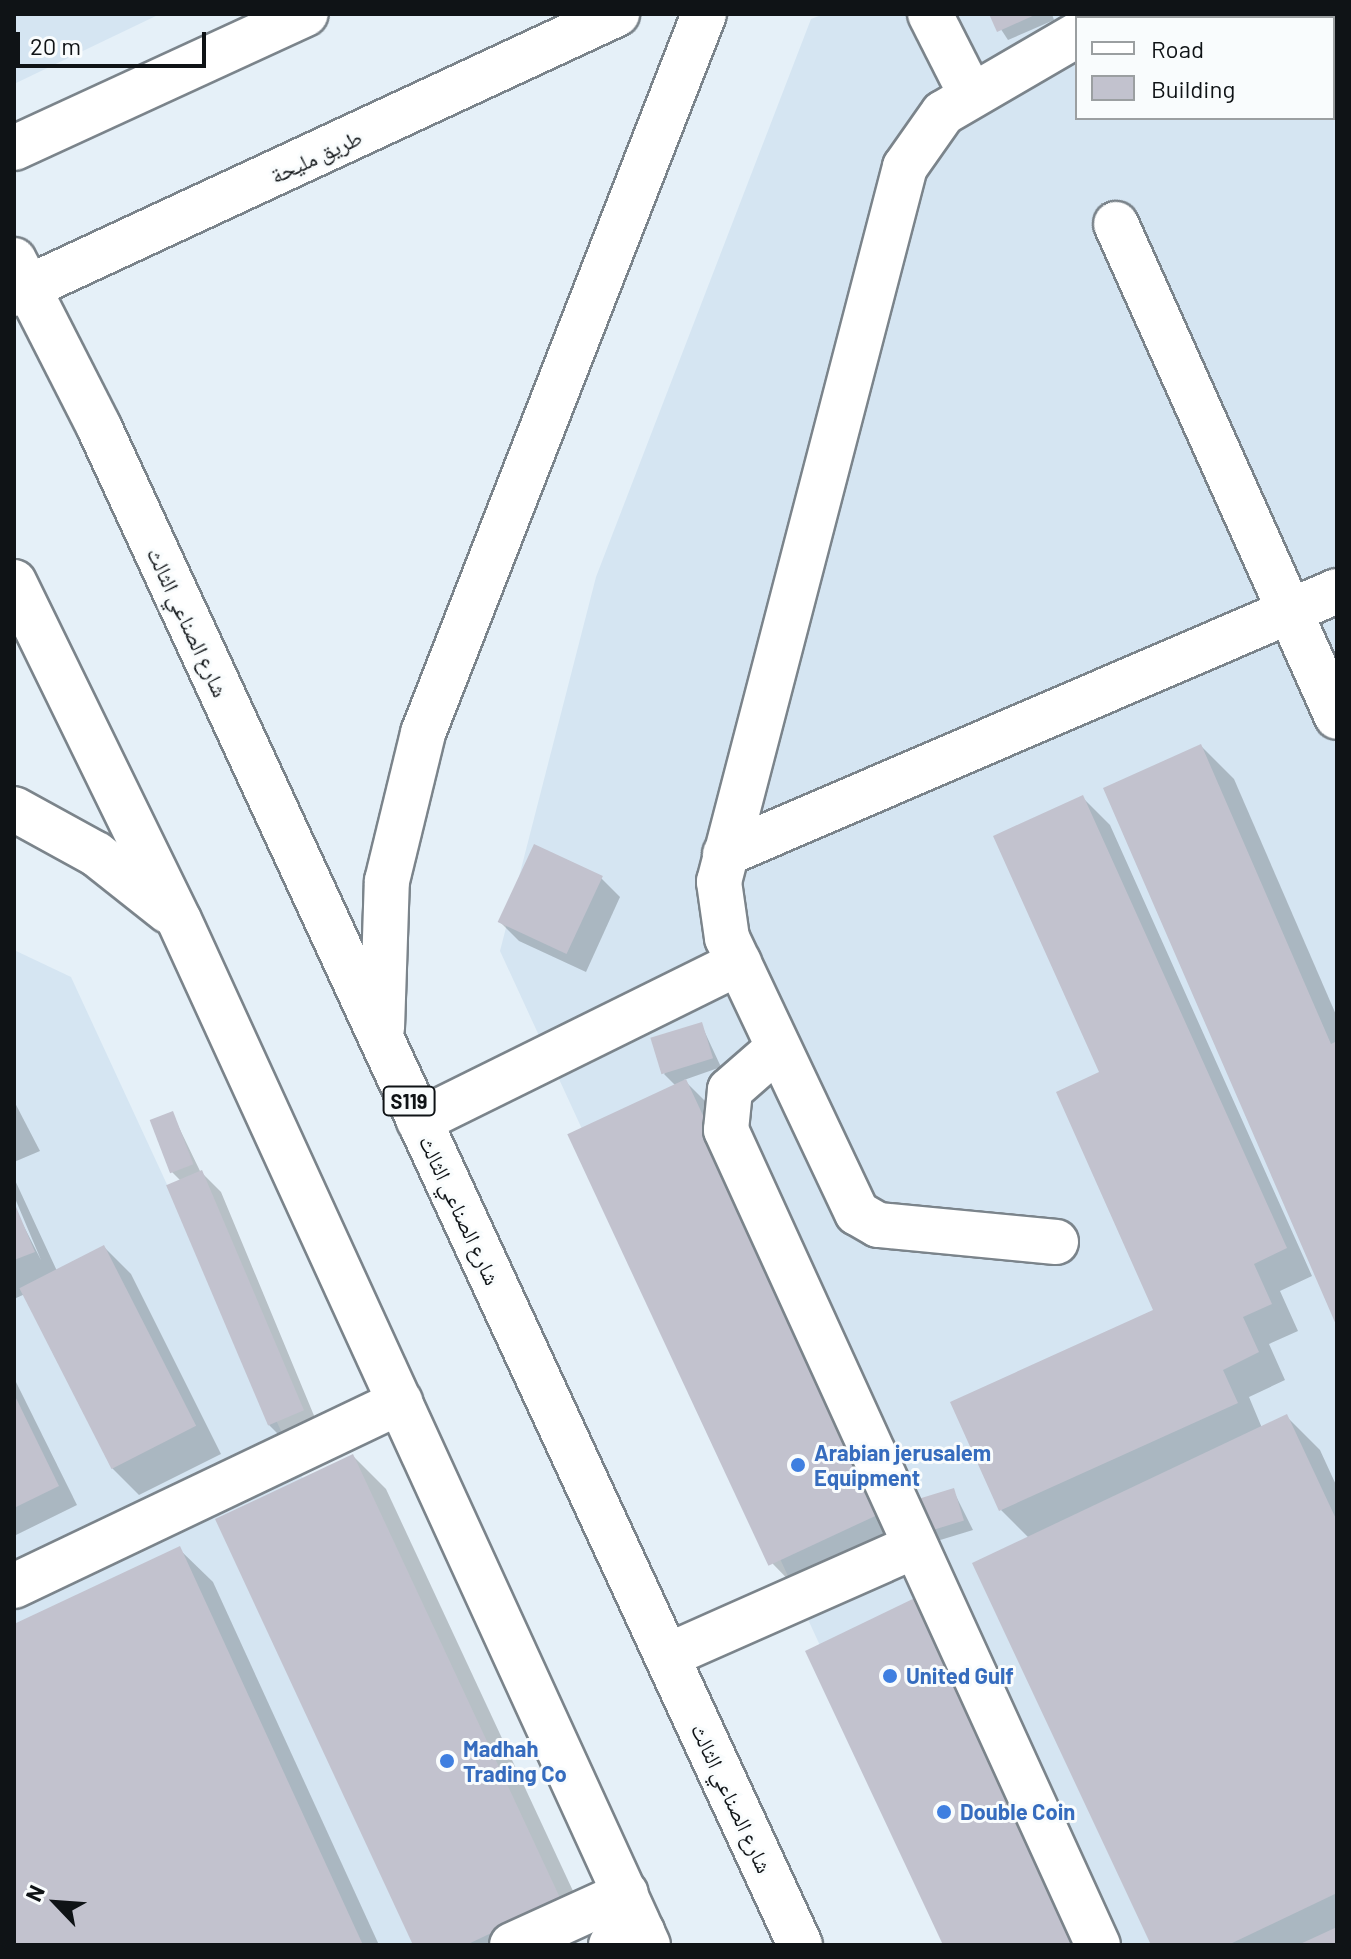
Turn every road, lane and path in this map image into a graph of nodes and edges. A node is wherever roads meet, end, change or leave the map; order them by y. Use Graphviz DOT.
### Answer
graph roads {
  1 [pos="306,14"];
  2 [pos="617,14"];
  3 [pos="704,14"];
  4 [pos="930,14"];
  5 [pos="1075,36"];
  6 [pos="970,93"];
  7 [pos="14,148"];
  8 [pos="1116,224"];
  9 [pos="19,280"];
  10 [pos="14,582"];
  11 [pos="1337,591"];
  12 [pos="1289,612"];
  13 [pos="1337,717"];
  14 [pos="14,809"];
  15 [pos="725,854"];
  16 [pos="179,920"];
  17 [pos="739,963"];
  18 [pos="382,1043"];
  19 [pos="778,1048"];
  20 [pos="419,1121"];
  21 [pos="1056,1242"];
  22 [pos="400,1402"];
  23 [pos="915,1546"];
  24 [pos="14,1586"];
  25 [pos="667,1656"];
  26 [pos="632,1929"];
  27 [pos="512,1945"];
  28 [pos="800,1945"];
  29 [pos="1098,1945"];
  1 -- 7 [label="main road"];
  2 -- 9 [label="main road, طريق مليحة"];
  3 -- 18 [label="main road"];
  4 -- 6 [label="main road"];
  5 -- 6 [label="main road"];
  6 -- 15 [label="main road"];
  8 -- 12 [label="main road"];
  9 -- 18 [label="main road, شارع الصناعي الثالث / S119"];
  10 -- 16 [label="main road"];
  11 -- 12 [label="main road"];
  12 -- 13 [label="main road"];
  12 -- 15 [label="main road"];
  14 -- 16 [label="main road"];
  15 -- 17 [label="main road"];
  16 -- 22 [label="main road"];
  17 -- 19 [label="main road"];
  17 -- 20 [label="main road"];
  18 -- 20 [label="main road, شارع الصناعي الثالث / S119"];
  19 -- 21 [label="main road"];
  19 -- 23 [label="main road"];
  20 -- 25 [label="main road, شارع الصناعي الثالث / S119"];
  22 -- 24 [label="main road"];
  22 -- 26 [label="main road"];
  23 -- 25 [label="main road"];
  23 -- 29 [label="main road"];
  25 -- 28 [label="main road, شارع الصناعي الثالث / S119"];
  26 -- 27 [label="main road"];
}
